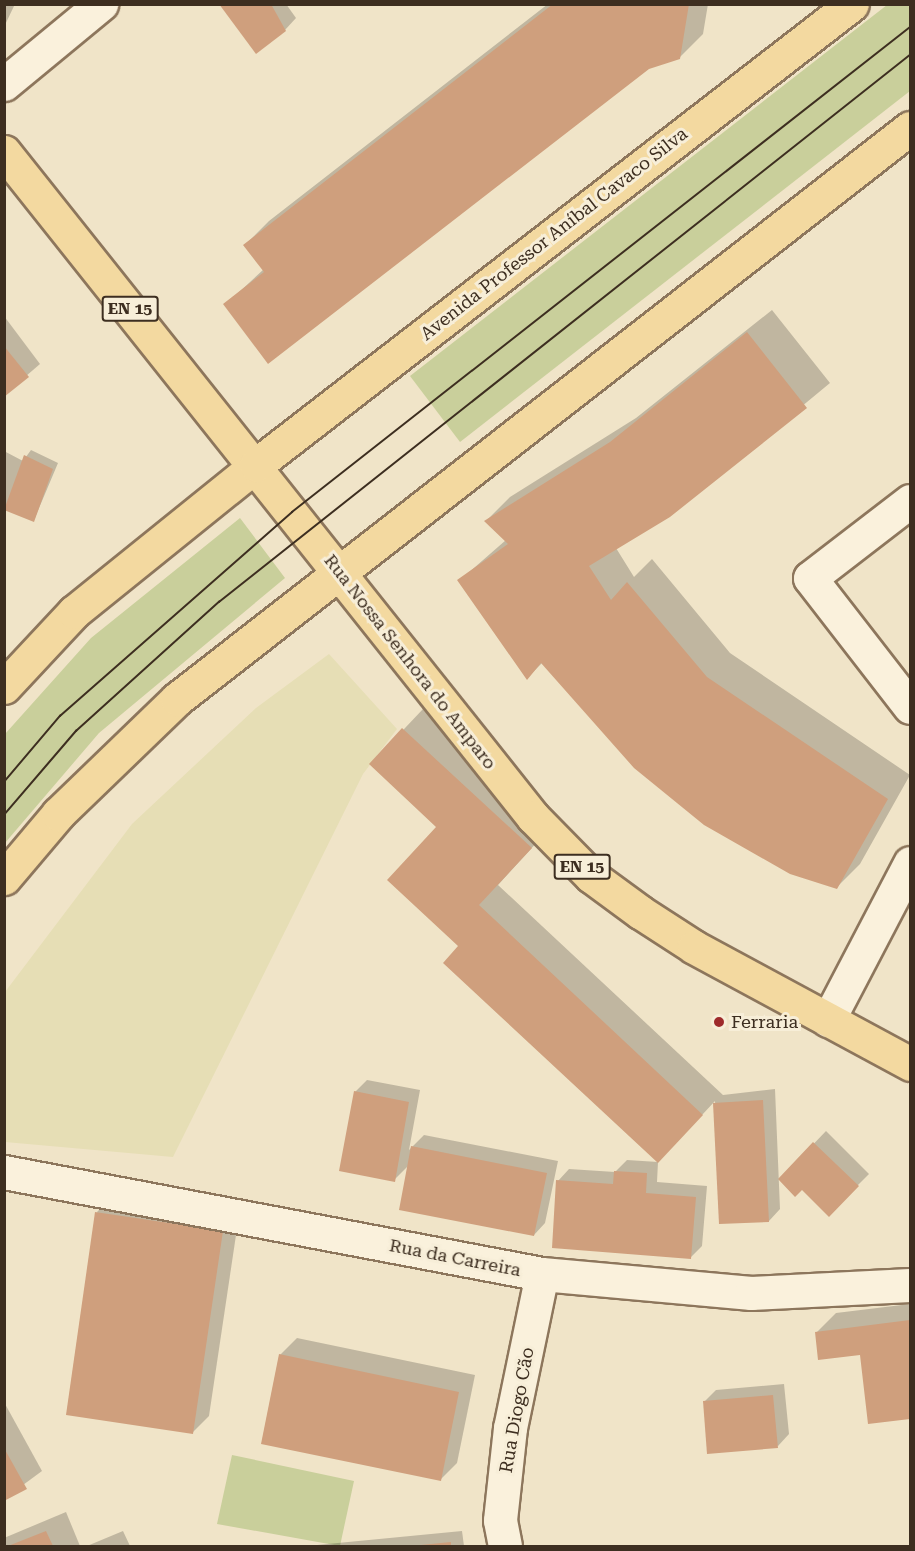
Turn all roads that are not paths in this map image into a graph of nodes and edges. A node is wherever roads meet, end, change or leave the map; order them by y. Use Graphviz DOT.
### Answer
graph roads {
  1 [pos="101,4"];
  2 [pos="852,4"];
  3 [pos="4,84"];
  4 [pos="910,128"];
  5 [pos="4,152"];
  6 [pos="256,465"];
  7 [pos="910,501"];
  8 [pos="338,570"];
  9 [pos="4,687"];
  10 [pos="910,707"];
  11 [pos="910,863"];
  12 [pos="4,878"];
  13 [pos="828,1020"];
  14 [pos="910,1064"];
  15 [pos="4,1172"];
  16 [pos="542,1274"];
  17 [pos="910,1285"];
  18 [pos="506,1546"];
  1 -- 3 [label="street"];
  2 -- 6 [label="main road, Avenida Professor Aníbal Cavaco Silva"];
  4 -- 8 [label="main road"];
  5 -- 6 [label="main road, Rua Nossa Senhora do Amparo / EN 15"];
  6 -- 8 [label="main road, Rua Nossa Senhora do Amparo / EN 15"];
  6 -- 9 [label="main road, Avenida Professor Aníbal Cavaco Silva"];
  7 -- 10 [label="street"];
  8 -- 12 [label="main road"];
  8 -- 13 [label="main road, Rua Nossa Senhora do Amparo / EN 15"];
  11 -- 13 [label="street"];
  13 -- 14 [label="main road, Rua Nossa Senhora do Amparo / EN 15"];
  15 -- 16 [label="street, Rua da Carreira"];
  16 -- 17 [label="street, Rua da Carreira"];
  16 -- 18 [label="street, Rua Diogo Cão"];
}
